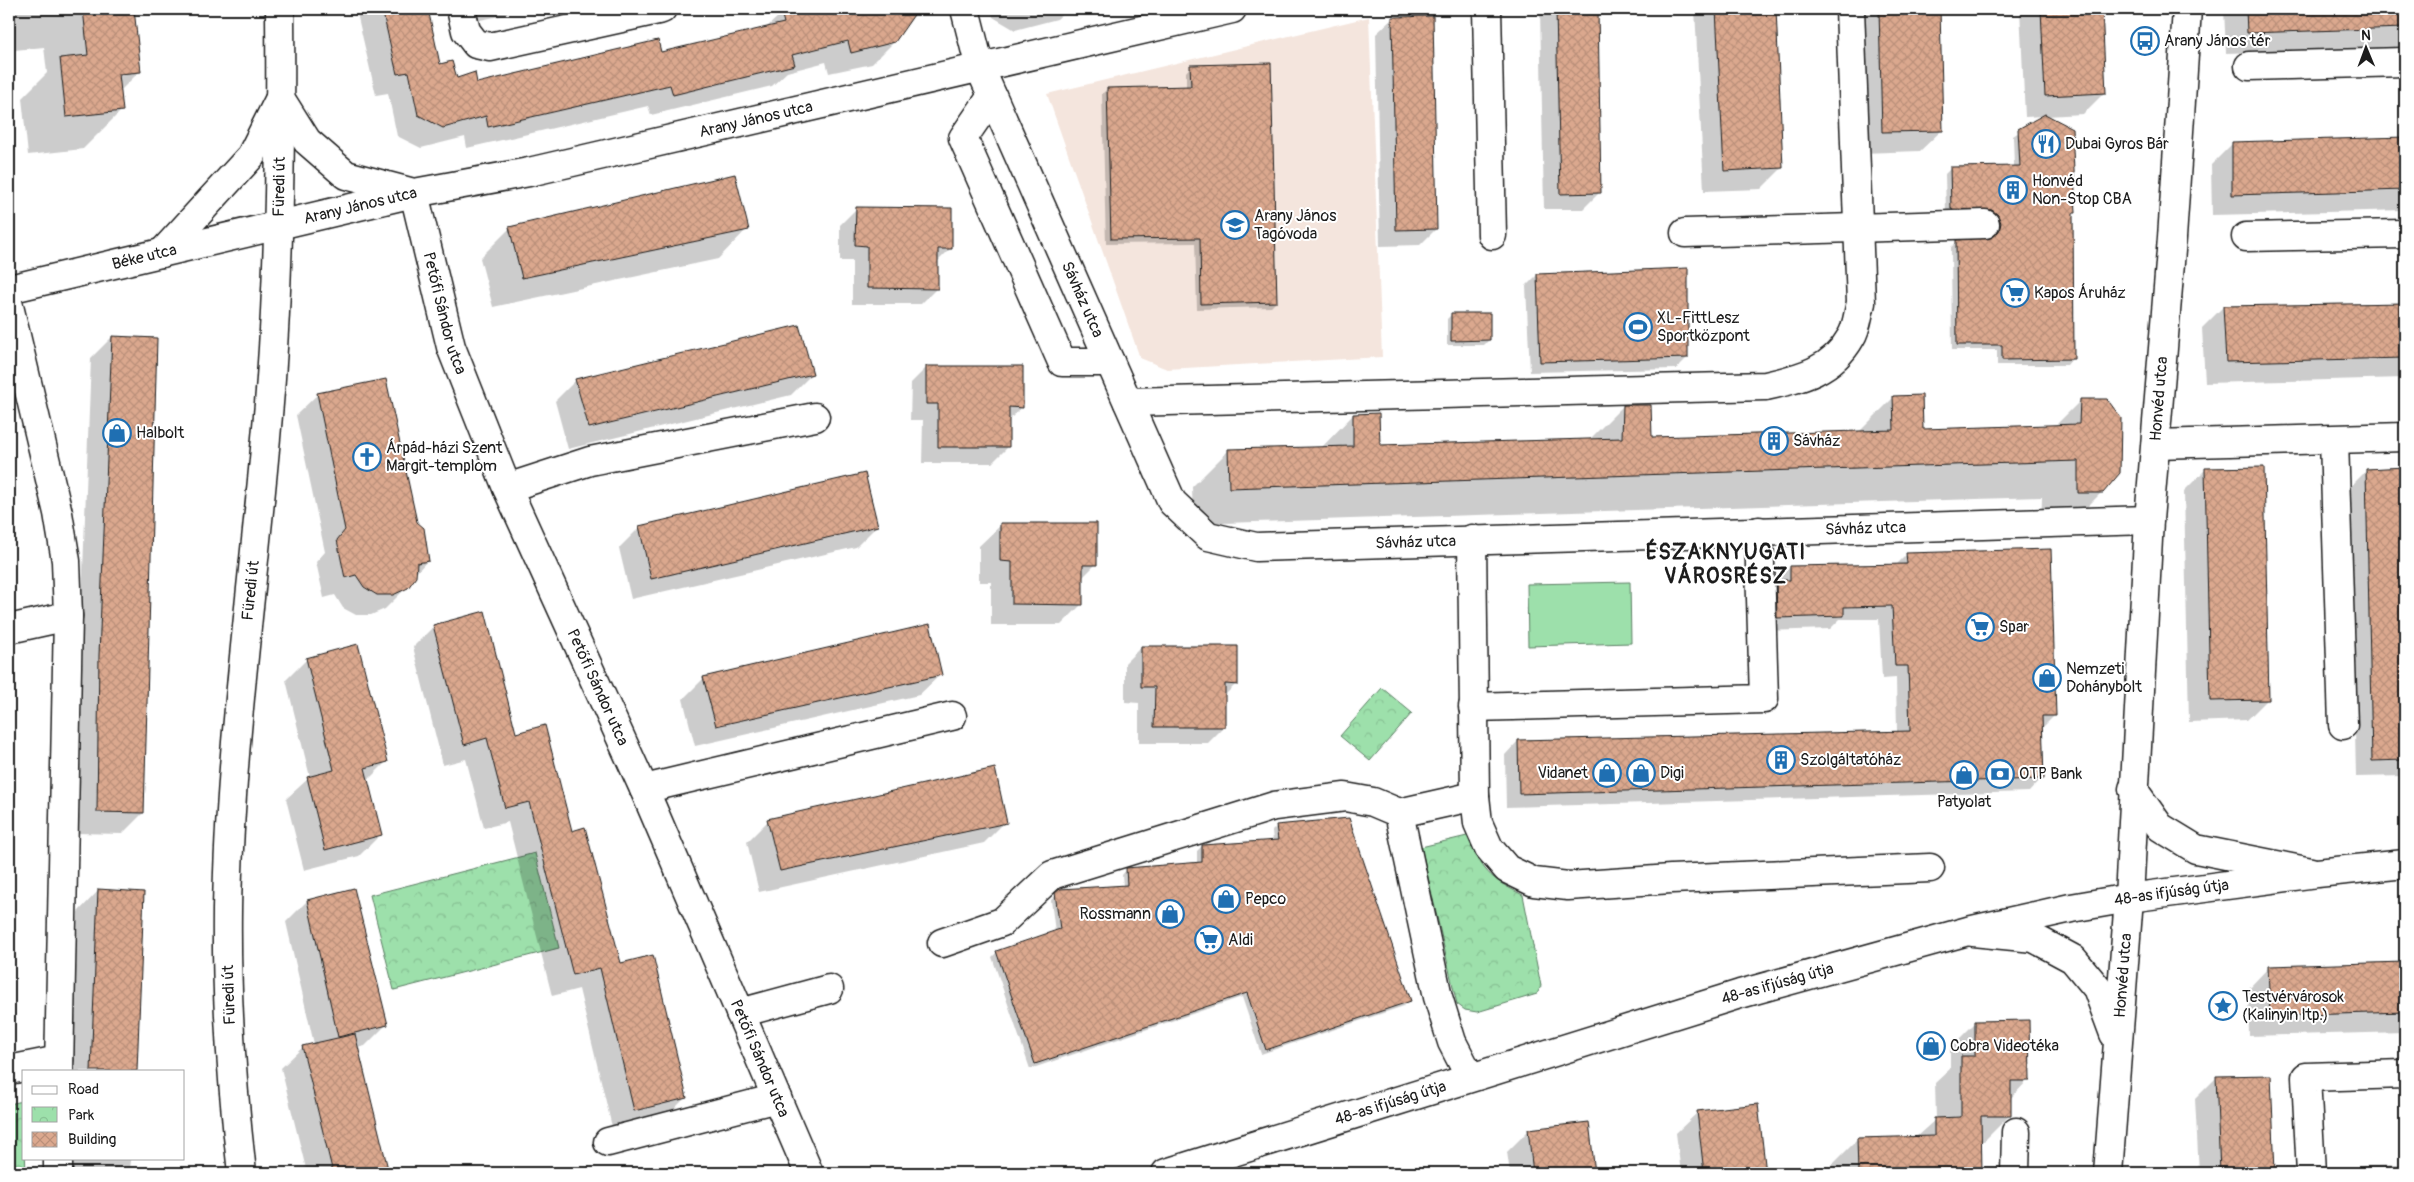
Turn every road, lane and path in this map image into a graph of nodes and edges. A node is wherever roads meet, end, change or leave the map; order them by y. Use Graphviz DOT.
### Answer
graph roads {
  1 [pos="280,9"];
  2 [pos="461,9"];
  3 [pos="662,9"];
  4 [pos="965,9"];
  5 [pos="1232,9"];
  6 [pos="1487,9"];
  7 [pos="1850,9"];
  8 [pos="2187,9"];
  9 [pos="2405,62"];
  10 [pos="2249,66"];
  11 [pos="980,68"];
  12 [pos="992,96"];
  13 [pos="280,98"];
  14 [pos="414,193"];
  15 [pos="1985,224"];
  16 [pos="278,225"];
  17 [pos="1858,227"];
  18 [pos="1685,233"];
  19 [pos="2405,234"];
  20 [pos="1492,235"];
  21 [pos="2246,237"];
  22 [pos="162,253"];
  23 [pos="9,289"];
  24 [pos="9,306"];
  25 [pos="1110,362"];
  26 [pos="1128,402"];
  27 [pos="815,417"];
  28 [pos="2405,437"];
  29 [pos="2334,440"];
  30 [pos="2156,444"];
  31 [pos="507,488"];
  32 [pos="2149,520"];
  33 [pos="1759,531"];
  34 [pos="1472,539"];
  35 [pos="68,616"];
  36 [pos="9,629"];
  37 [pos="1473,707"];
  38 [pos="952,716"];
  39 [pos="2343,725"];
  40 [pos="644,788"];
  41 [pos="2133,790"];
  42 [pos="1474,796"];
  43 [pos="1399,812"];
  44 [pos="2405,864"];
  45 [pos="1930,868"];
  46 [pos="2317,873"];
  47 [pos="2129,898"];
  48 [pos="1968,931"];
  49 [pos="942,943"];
  50 [pos="829,990"];
  51 [pos="740,1013"];
  52 [pos="2118,1042"];
  53 [pos="59,1065"];
  54 [pos="9,1070"];
  55 [pos="2405,1074"];
  56 [pos="1470,1077"];
  57 [pos="777,1098"];
  58 [pos="2016,1132"];
  59 [pos="608,1142"];
  60 [pos="58,1160"];
  61 [pos="58,1173"];
  62 [pos="242,1173"];
  63 [pos="809,1173"];
  64 [pos="1166,1173"];
  65 [pos="2015,1173"];
  66 [pos="2108,1173"];
  67 [pos="2311,1173"];
  1 -- 13 [label="street, Füredi út"];
  2 -- 3 [label="street"];
  4 -- 11 [label="street, Sávház utca"];
  5 -- 11 [label="street, Arany János utca"];
  6 -- 20 [label="street"];
  7 -- 17 [label="street"];
  8 -- 30 [label="street, Honvéd utca"];
  9 -- 10 [label="street"];
  11 -- 12 [label="street, Sávház utca"];
  11 -- 14 [label="street, Arany János utca"];
  12 -- 25 [label="street, Sávház utca"];
  12 -- 25 [label="street"];
  13 -- 14 [label="street"];
  13 -- 16 [label="street, Füredi út"];
  13 -- 22 [label="street"];
  14 -- 16 [label="street, Arany János utca"];
  14 -- 31 [label="street, Petőfi Sándor utca"];
  15 -- 17 [label="street"];
  16 -- 22 [label="street, Béke utca"];
  16 -- 62 [label="street, Füredi út"];
  17 -- 18 [label="street"];
  17 -- 26 [label="street"];
  19 -- 21 [label="street"];
  22 -- 23 [label="street, Béke utca"];
  24 -- 35 [label="street"];
  25 -- 26 [label="street, Sávház utca"];
  26 -- 34 [label="street, Sávház utca"];
  27 -- 31 [label="street"];
  28 -- 29 [label="street"];
  29 -- 30 [label="street"];
  29 -- 39 [label="street"];
  30 -- 32 [label="street, Honvéd utca"];
  31 -- 40 [label="street, Petőfi Sándor utca"];
  32 -- 33 [label="street, Sávház utca"];
  32 -- 41 [label="street, Honvéd utca"];
  33 -- 34 [label="street, Sávház utca"];
  33 -- 37 [label="street"];
  34 -- 37 [label="street"];
  35 -- 36 [label="street"];
  35 -- 53 [label="street"];
  37 -- 42 [label="street"];
  38 -- 40 [label="street"];
  40 -- 51 [label="street, Petőfi Sándor utca"];
  41 -- 46 [label="street"];
  41 -- 47 [label="street, Honvéd utca"];
  42 -- 43 [label="street"];
  42 -- 45 [label="street"];
  43 -- 49 [label="street"];
  43 -- 56 [label="street"];
  44 -- 46 [label="street, 48-as ifjúság útja"];
  46 -- 47 [label="street, 48-as ifjúság útja"];
  47 -- 48 [label="street, 48-as ifjúság útja"];
  47 -- 52 [label="street, Honvéd utca"];
  48 -- 52 [label="street, Honvéd utca"];
  48 -- 56 [label="street, 48-as ifjúság útja"];
  50 -- 51 [label="street"];
  51 -- 57 [label="street, Petőfi Sándor utca"];
  52 -- 66 [label="street, Honvéd utca"];
  53 -- 54 [label="street"];
  55 -- 67 [label="street"];
  56 -- 64 [label="street, 48-as ifjúság útja"];
  57 -- 59 [label="street"];
  57 -- 63 [label="street, Petőfi Sándor utca"];
  58 -- 65 [label="street"];
  60 -- 61 [label="street"];
}
